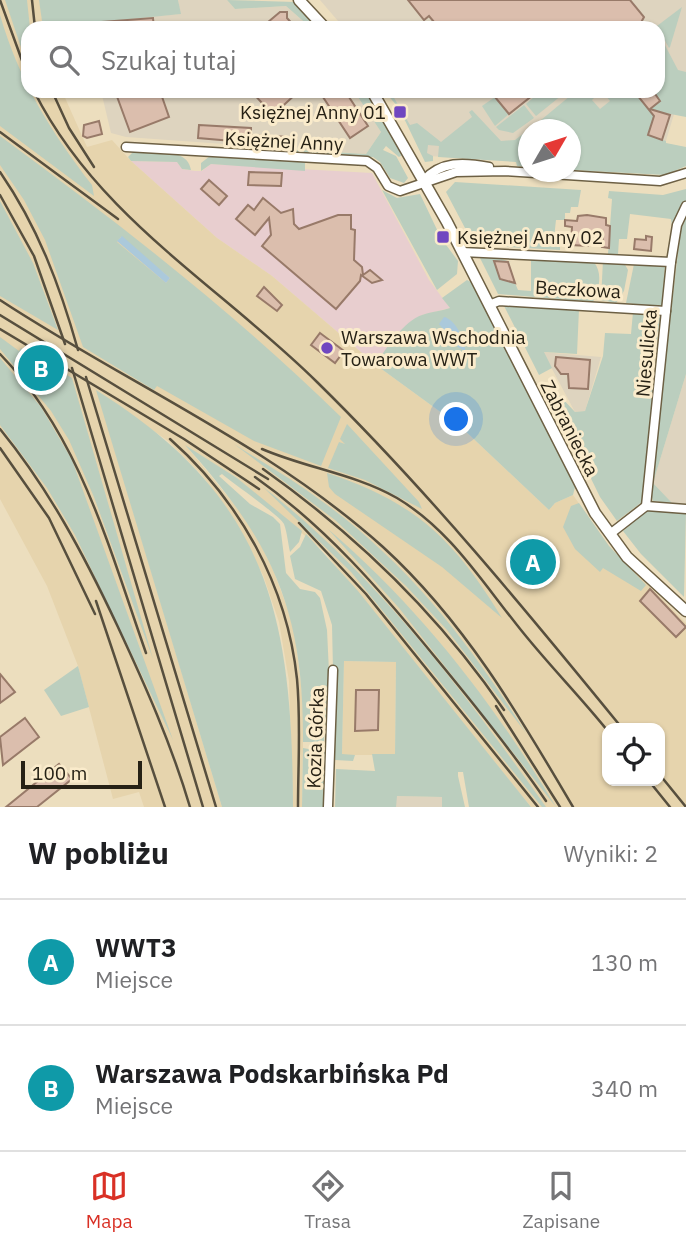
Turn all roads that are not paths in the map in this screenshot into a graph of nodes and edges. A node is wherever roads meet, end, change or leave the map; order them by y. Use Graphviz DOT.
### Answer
graph roads {
  1 [pos="299,0"];
  2 [pos="318,21"];
  3 [pos="376,98"];
  4 [pos="126,147"];
  5 [pos="685,174"];
  6 [pos="424,180"];
  7 [pos="686,206"];
  8 [pos="463,252"];
  9 [pos="671,262"];
  10 [pos="489,305"];
  11 [pos="666,311"];
  12 [pos="646,506"];
  13 [pos="686,509"];
  14 [pos="610,534"];
  15 [pos="686,611"];
  16 [pos="333,670"];
  17 [pos="328,807"];
  1 -- 2 [label="main road"];
  3 -- 6 [label="main road, Zabraniecka"];
  4 -- 6 [label="street, Księżnej Anny"];
  5 -- 6 [label="street, Księżnej Anny"];
  6 -- 8 [label="main road, Zabraniecka"];
  7 -- 9 [label="street, Niesulicka"];
  8 -- 9 [label="street"];
  8 -- 10 [label="main road, Zabraniecka"];
  9 -- 11 [label="street, Niesulicka"];
  10 -- 11 [label="street, Beczkowa"];
  10 -- 14 [label="main road, Zabraniecka"];
  11 -- 12 [label="street, Niesulicka"];
  12 -- 13 [label="street"];
  12 -- 14 [label="street"];
  14 -- 15 [label="main road, Zabraniecka"];
  16 -- 17 [label="street, Kozia Górka"];
}
